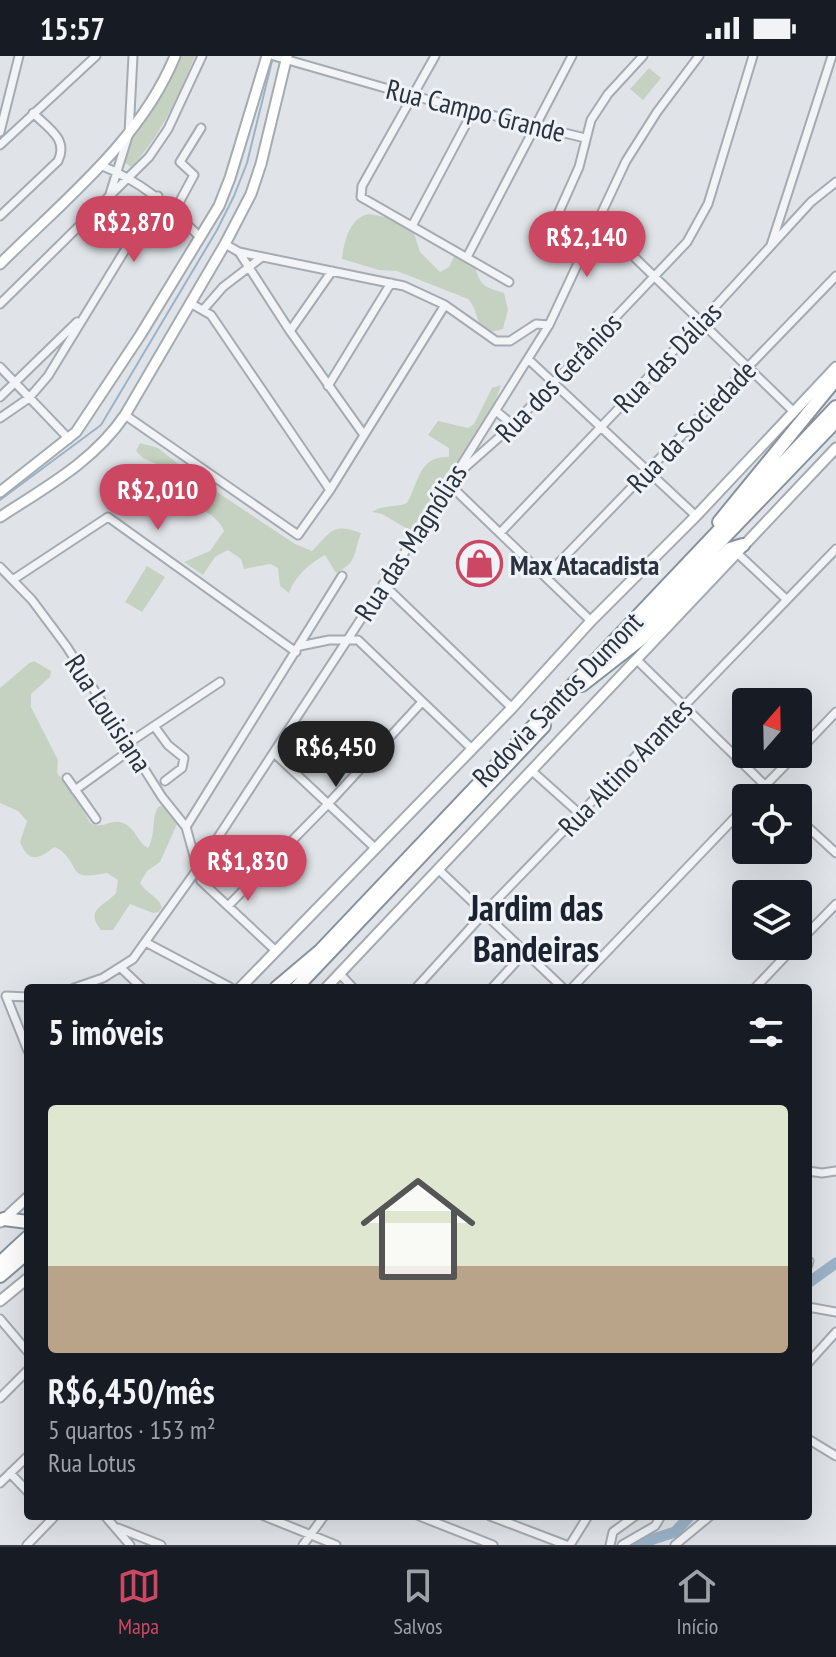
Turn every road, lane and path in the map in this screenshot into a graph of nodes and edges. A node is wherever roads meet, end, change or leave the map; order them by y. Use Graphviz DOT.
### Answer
graph roads {
  1 [pos="19,56"];
  2 [pos="96,56"];
  3 [pos="133,56"];
  4 [pos="175,56"];
  5 [pos="202,56"];
  6 [pos="267,56"];
  7 [pos="435,56"];
  8 [pos="572,56"];
  9 [pos="643,56"];
  10 [pos="699,56"];
  11 [pos="753,56"];
  12 [pos="832,56"];
  13 [pos="282,57"];
  14 [pos="0,82"];
  15 [pos="12,86"];
  16 [pos="413,96"];
  17 [pos="130,99"];
  18 [pos="150,103"];
  19 [pos="473,111"];
  20 [pos="33,113"];
  21 [pos="4,119"];
  22 [pos="20,126"];
  23 [pos="534,127"];
  24 [pos="201,128"];
  25 [pos="0,132"];
  26 [pos="129,133"];
  27 [pos="585,138"];
  28 [pos="0,145"];
  29 [pos="100,165"];
  30 [pos="118,172"];
  31 [pos="129,177"];
  32 [pos="836,182"];
  33 [pos="110,196"];
  34 [pos="158,196"];
  35 [pos="174,212"];
  36 [pos="0,216"];
  37 [pos="597,221"];
  38 [pos="412,226"];
  39 [pos="200,237"];
  40 [pos="225,244"];
  41 [pos="771,247"];
  42 [pos="239,252"];
  43 [pos="541,252"];
  44 [pos="262,257"];
  45 [pos="467,257"];
  46 [pos="0,264"];
  47 [pos="249,266"];
  48 [pos="332,271"];
  49 [pos="836,276"];
  50 [pos="655,278"];
  51 [pos="509,282"];
  52 [pos="391,283"];
  53 [pos="190,303"];
  54 [pos="0,304"];
  55 [pos="445,305"];
  56 [pos="203,310"];
  57 [pos="84,315"];
  58 [pos="701,322"];
  59 [pos="549,325"];
  60 [pos="290,331"];
  61 [pos="41,357"];
  62 [pos="528,359"];
  63 [pos="748,366"];
  64 [pos="0,367"];
  65 [pos="836,367"];
  66 [pos="53,368"];
  67 [pos="836,379"];
  68 [pos="14,381"];
  69 [pos="554,382"];
  70 [pos="328,386"];
  71 [pos="0,397"];
  72 [pos="29,398"];
  73 [pos="836,407"];
  74 [pos="496,411"];
  75 [pos="793,411"];
  76 [pos="1,415"];
  77 [pos="125,415"];
  78 [pos="836,421"];
  79 [pos="513,425"];
  80 [pos="601,426"];
  81 [pos="364,435"];
  82 [pos="69,439"];
  83 [pos="836,448"];
  84 [pos="648,471"];
  85 [pos="451,481"];
  86 [pos="330,490"];
  87 [pos="0,492"];
  88 [pos="696,516"];
  89 [pos="0,517"];
  90 [pos="500,533"];
  91 [pos="739,549"];
  92 [pos="836,549"];
  93 [pos="695,555"];
  94 [pos="0,567"];
  95 [pos="342,576"];
  96 [pos="546,576"];
  97 [pos="14,579"];
  98 [pos="383,584"];
  99 [pos="786,599"];
  100 [pos="591,621"];
  101 [pos="309,631"];
  102 [pos="347,638"];
  103 [pos="329,640"];
  104 [pos="298,649"];
  105 [pos="637,660"];
  106 [pos="220,682"];
  107 [pos="582,685"];
  108 [pos="422,702"];
  109 [pos="684,706"];
  110 [pos="512,708"];
  111 [pos="836,712"];
  112 [pos="154,726"];
  113 [pos="812,737"];
  114 [pos="131,745"];
  115 [pos="471,748"];
  116 [pos="275,754"];
  117 [pos="782,768"];
  118 [pos="532,771"];
  119 [pos="67,778"];
  120 [pos="165,781"];
  121 [pos="763,784"];
  122 [pos="767,784"];
  123 [pos="75,790"];
  124 [pos="328,804"];
  125 [pos="580,814"];
  126 [pos="96,819"];
  127 [pos="732,821"];
  128 [pos="186,827"];
  129 [pos="812,831"];
  130 [pos="375,848"];
  131 [pos="836,853"];
  132 [pos="438,869"];
  133 [pos="196,871"];
  134 [pos="836,904"];
  135 [pos="228,906"];
  136 [pos="484,913"];
  137 [pos="812,929"];
  138 [pos="147,943"];
  139 [pos="276,951"];
  140 [pos="525,952"];
  141 [pos="782,960"];
  142 [pos="121,968"];
  143 [pos="340,974"];
  144 [pos="86,984"];
  145 [pos="138,984"];
  146 [pos="229,984"];
  147 [pos="238,984"];
  148 [pos="281,984"];
  149 [pos="300,984"];
  150 [pos="330,984"];
  151 [pos="349,984"];
  152 [pos="420,984"];
  153 [pos="496,984"];
  154 [pos="559,984"];
  155 [pos="576,984"];
  156 [pos="759,984"];
  157 [pos="24,997"];
  158 [pos="24,1041"];
  159 [pos="836,1171"];
  160 [pos="812,1172"];
  161 [pos="24,1200"];
  162 [pos="1,1219"];
  163 [pos="24,1222"];
  164 [pos="24,1241"];
  165 [pos="24,1255"];
  166 [pos="0,1263"];
  167 [pos="0,1276"];
  168 [pos="24,1281"];
  169 [pos="0,1301"];
  170 [pos="812,1308"];
  171 [pos="836,1312"];
  172 [pos="0,1319"];
  173 [pos="836,1332"];
  174 [pos="24,1347"];
  175 [pos="812,1359"];
  176 [pos="24,1374"];
  177 [pos="0,1398"];
  178 [pos="812,1441"];
  179 [pos="836,1456"];
  180 [pos="24,1460"];
  181 [pos="10,1473"];
  182 [pos="0,1483"];
  183 [pos="24,1488"];
  184 [pos="50,1520"];
  185 [pos="109,1520"];
  186 [pos="274,1520"];
  187 [pos="321,1520"];
  188 [pos="429,1520"];
  189 [pos="501,1520"];
  190 [pos="585,1520"];
  191 [pos="630,1520"];
  192 [pos="659,1520"];
  193 [pos="705,1520"];
  194 [pos="118,1528"];
  195 [pos="310,1534"];
  196 [pos="27,1545"];
  197 [pos="130,1545"];
  198 [pos="161,1545"];
  199 [pos="303,1545"];
  200 [pos="336,1545"];
  201 [pos="493,1545"];
  202 [pos="568,1545"];
  203 [pos="610,1545"];
  204 [pos="622,1545"];
  205 [pos="675,1545"];
  1 -- 15 [label="street"];
  2 -- 20 [label="street"];
  3 -- 17 [label="street"];
  4 -- 18 [label="street"];
  5 -- 31 [label="street"];
  6 -- 39 [label="street"];
  7 -- 16 [label="street"];
  8 -- 23 [label="street"];
  9 -- 27 [label="street"];
  10 -- 37 [label="street, Rua das Magnólias"];
  11 -- 50 [label="street, Rua dos Gerânios"];
  12 -- 41 [label="street"];
  13 -- 16 [label="street, Rua Campo Grande"];
  13 -- 40 [label="street"];
  14 -- 15 [label="street"];
  15 -- 21 [label="street"];
  16 -- 19 [label="street, Rua Campo Grande"];
  16 -- 38 [label="street"];
  17 -- 18 [label="street"];
  17 -- 26 [label="street"];
  18 -- 26 [label="street"];
  19 -- 23 [label="street, Rua Campo Grande"];
  19 -- 38 [label="street"];
  20 -- 22 [label="street"];
  20 -- 36 [label="street"];
  21 -- 22 [label="street"];
  21 -- 25 [label="street"];
  22 -- 28 [label="street"];
  23 -- 27 [label="street, Rua Campo Grande"];
  23 -- 45 [label="street"];
  24 -- 35 [label="street"];
  26 -- 29 [label="street"];
  26 -- 30 [label="street"];
  27 -- 43 [label="street"];
  29 -- 30 [label="street"];
  29 -- 46 [label="street"];
  30 -- 31 [label="street"];
  30 -- 33 [label="street"];
  31 -- 33 [label="street"];
  31 -- 34 [label="street"];
  32 -- 41 [label="street, Rua das Dálias"];
  33 -- 54 [label="street"];
  34 -- 35 [label="street"];
  34 -- 57 [label="street"];
  35 -- 39 [label="street"];
  37 -- 50 [label="street"];
  37 -- 59 [label="street, Rua das Magnólias"];
  38 -- 45 [label="street"];
  39 -- 82 [label="street"];
  40 -- 42 [label="street"];
  40 -- 53 [label="street"];
  41 -- 58 [label="street, Rua das Dálias"];
  42 -- 44 [label="street"];
  42 -- 47 [label="street"];
  44 -- 47 [label="street"];
  44 -- 48 [label="street"];
  45 -- 51 [label="street"];
  47 -- 56 [label="street"];
  47 -- 60 [label="street"];
  48 -- 52 [label="street"];
  48 -- 60 [label="street"];
  49 -- 63 [label="street, Rua da Sociedade"];
  50 -- 58 [label="street"];
  50 -- 69 [label="street, Rua dos Gerânios"];
  52 -- 55 [label="street"];
  52 -- 70 [label="street"];
  53 -- 56 [label="street"];
  53 -- 77 [label="street"];
  55 -- 59 [label="street"];
  55 -- 81 [label="street"];
  56 -- 86 [label="street"];
  57 -- 61 [label="street"];
  57 -- 66 [label="street"];
  58 -- 63 [label="street"];
  58 -- 80 [label="street, Rua das Dálias"];
  59 -- 62 [label="street, Rua das Magnólias"];
  60 -- 70 [label="street"];
  61 -- 66 [label="street"];
  61 -- 68 [label="street"];
  62 -- 69 [label="street"];
  62 -- 74 [label="street, Rua das Magnólias"];
  63 -- 75 [label="street"];
  63 -- 84 [label="street, Rua da Sociedade"];
  64 -- 68 [label="street"];
  65 -- 75 [label="street"];
  66 -- 72 [label="street"];
  67 -- 93 [label="highway"];
  68 -- 71 [label="street"];
  68 -- 72 [label="street"];
  69 -- 79 [label="street, Rua dos Gerânios"];
  69 -- 80 [label="street"];
  70 -- 81 [label="street"];
  72 -- 76 [label="street"];
  72 -- 82 [label="street"];
  73 -- 93 [label="highway, Rodovia Santos Dumont"];
  74 -- 79 [label="street"];
  74 -- 85 [label="street, Rua das Magnólias"];
  75 -- 88 [label="street"];
  77 -- 86 [label="street"];
  77 -- 89 [label="street"];
  78 -- 107 [label="highway, Rodovia Santos Dumont"];
  79 -- 85 [label="street, Rua dos Gerânios"];
  80 -- 84 [label="street"];
  80 -- 90 [label="street, Rua das Dálias"];
  81 -- 86 [label="street"];
  82 -- 87 [label="street"];
  83 -- 91 [label="street"];
  84 -- 88 [label="street"];
  84 -- 96 [label="street, Rua da Sociedade"];
  85 -- 90 [label="street"];
  85 -- 98 [label="street, Rua das Magnólias"];
  88 -- 100 [label="street"];
  90 -- 96 [label="street"];
  91 -- 99 [label="street"];
  91 -- 105 [label="street"];
  91 -- 107 [label="highway"];
  92 -- 99 [label="street, Rua Altino Arantes"];
  93 -- 148 [label="highway, Rodovia Santos Dumont"];
  94 -- 97 [label="street, Rua Louisiana"];
  95 -- 101 [label="street"];
  96 -- 100 [label="street"];
  97 -- 104 [label="street"];
  97 -- 114 [label="street, Rua Louisiana"];
  98 -- 102 [label="street, Rua das Magnólias"];
  98 -- 110 [label="street"];
  99 -- 109 [label="street, Rua Altino Arantes"];
  100 -- 110 [label="street"];
  101 -- 103 [label="street"];
  101 -- 104 [label="street"];
  102 -- 103 [label="street"];
  102 -- 108 [label="street"];
  102 -- 116 [label="street, Rua das Magnólias"];
  103 -- 104 [label="street"];
  104 -- 128 [label="street"];
  105 -- 109 [label="street"];
  105 -- 118 [label="street"];
  106 -- 112 [label="street"];
  107 -- 149 [label="highway, Rodovia Santos Dumont"];
  108 -- 115 [label="street"];
  108 -- 124 [label="street"];
  109 -- 121 [label="street"];
  109 -- 125 [label="street, Rua Altino Arantes"];
  110 -- 115 [label="street"];
  111 -- 113 [label="street"];
  112 -- 114 [label="street"];
  112 -- 120 [label="street"];
  114 -- 123 [label="street"];
  114 -- 128 [label="street, Rua Louisiana"];
  115 -- 130 [label="street"];
  116 -- 124 [label="street"];
  116 -- 133 [label="street, Rua das Magnólias"];
  117 -- 122 [label="street"];
  118 -- 125 [label="street"];
  118 -- 132 [label="street"];
  119 -- 123 [label="street"];
  123 -- 126 [label="street"];
  124 -- 130 [label="street"];
  124 -- 135 [label="street"];
  125 -- 136 [label="street, Rua Altino Arantes"];
  127 -- 155 [label="street"];
  128 -- 133 [label="street, Rua Louisiana"];
  129 -- 131 [label="street"];
  130 -- 139 [label="street"];
  132 -- 136 [label="street"];
  132 -- 143 [label="street"];
  133 -- 135 [label="street"];
  133 -- 138 [label="street, Rua das Magnólias"];
  134 -- 137 [label="street"];
  135 -- 139 [label="street"];
  136 -- 140 [label="street"];
  136 -- 152 [label="street, Rua Altino Arantes"];
  138 -- 142 [label="street, Rua das Magnólias"];
  138 -- 146 [label="street"];
  139 -- 147 [label="street"];
  140 -- 153 [label="street"];
  140 -- 154 [label="street"];
  141 -- 156 [label="street"];
  142 -- 144 [label="street, Rua das Magnólias"];
  142 -- 145 [label="street"];
  143 -- 150 [label="street"];
  143 -- 151 [label="street"];
  157 -- 158 [label="street"];
  159 -- 160 [label="street"];
  161 -- 162 [label="street"];
  162 -- 163 [label="highway"];
  164 -- 166 [label="highway"];
  165 -- 167 [label="highway"];
  168 -- 169 [label="street"];
  170 -- 171 [label="street"];
  172 -- 174 [label="street"];
  173 -- 175 [label="street"];
  176 -- 177 [label="street"];
  178 -- 179 [label="street"];
  180 -- 181 [label="street"];
  181 -- 182 [label="street"];
  181 -- 183 [label="street"];
  184 -- 196 [label="street"];
  185 -- 194 [label="street"];
  186 -- 195 [label="street"];
  187 -- 195 [label="street"];
  188 -- 201 [label="street"];
  189 -- 202 [label="street"];
  190 -- 202 [label="street"];
  191 -- 203 [label="street"];
  192 -- 204 [label="street"];
  193 -- 205 [label="street"];
  194 -- 197 [label="street"];
  194 -- 198 [label="street"];
  195 -- 199 [label="street"];
  195 -- 200 [label="street"];
}
